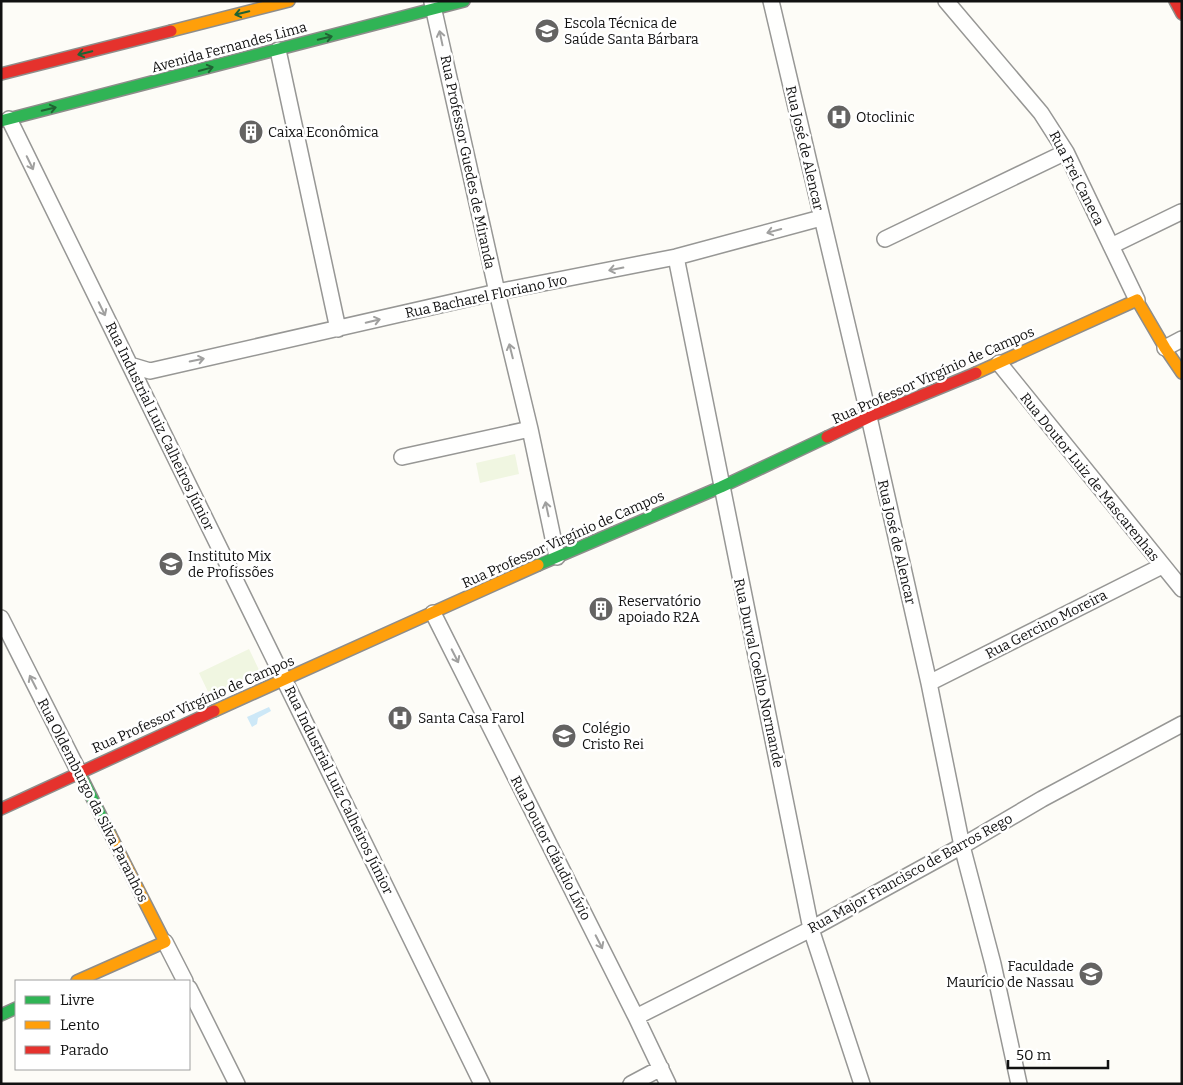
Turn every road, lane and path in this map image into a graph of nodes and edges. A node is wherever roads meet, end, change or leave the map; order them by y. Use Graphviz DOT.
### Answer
graph roads {
  1 [pos="290,1"];
  2 [pos="464,1"];
  3 [pos="771,1"];
  4 [pos="946,1"];
  5 [pos="1175,1"];
  6 [pos="434,5"];
  7 [pos="1182,14"];
  8 [pos="278,50"];
  9 [pos="1,74"];
  10 [pos="5,120"];
  11 [pos="1066,152"];
  12 [pos="1181,212"];
  13 [pos="821,218"];
  14 [pos="885,240"];
  15 [pos="1111,246"];
  16 [pos="676,257"];
  17 [pos="497,292"];
  18 [pos="1137,300"];
  19 [pos="338,329"];
  20 [pos="1182,340"];
  21 [pos="1165,348"];
  22 [pos="999,363"];
  23 [pos="130,364"];
  24 [pos="150,371"];
  25 [pos="1182,373"];
  26 [pos="142,391"];
  27 [pos="869,418"];
  28 [pos="530,429"];
  29 [pos="402,457"];
  30 [pos="721,487"];
  31 [pos="557,557"];
  32 [pos="1162,566"];
  33 [pos="1182,589"];
  34 [pos="433,613"];
  35 [pos="1,618"];
  36 [pos="285,679"];
  37 [pos="929,683"];
  38 [pos="1182,724"];
  39 [pos="79,772"];
  40 [pos="1,808"];
  41 [pos="962,846"];
  42 [pos="811,928"];
  43 [pos="166,942"];
  44 [pos="79,980"];
  45 [pos="185,980"];
  46 [pos="190,990"];
  47 [pos="15,1008"];
  48 [pos="1,1015"];
  49 [pos="636,1017"];
  50 [pos="661,1068"];
  51 [pos="237,1084"];
  52 [pos="482,1084"];
  53 [pos="631,1084"];
  54 [pos="668,1084"];
  55 [pos="862,1084"];
  56 [pos="1019,1084"];
  1 -- 9 [label="main road, Avenida Fernandes Lima, one-way"];
  2 -- 6 [label="main road, Avenida Fernandes Lima"];
  3 -- 13 [label="street, Rua José de Alencar"];
  4 -- 11 [label="street, Rua Frei Caneca"];
  5 -- 7 [label="main road"];
  8 -- 6 [label="main road, Avenida Fernandes Lima, one-way"];
  17 -- 6 [label="street, Rua Professor Guedes de Miranda, one-way"];
  10 -- 8 [label="main road, Avenida Fernandes Lima, one-way"];
  8 -- 19 [label="street"];
  10 -- 23 [label="street, Rua Industrial Luiz Calheiros Júnior, one-way"];
  11 -- 14 [label="street"];
  11 -- 15 [label="street, Rua Frei Caneca"];
  12 -- 15 [label="street"];
  13 -- 16 [label="street, Rua Bacharel Floriano Ivo, one-way"];
  13 -- 27 [label="street, Rua José de Alencar"];
  15 -- 18 [label="street, Rua Frei Caneca"];
  16 -- 17 [label="street, Rua Bacharel Floriano Ivo, one-way"];
  16 -- 30 [label="street, Rua Durval Coelho Normande"];
  19 -- 17 [label="street, Rua Bacharel Floriano Ivo, one-way"];
  28 -- 17 [label="street, Rua Professor Guedes de Miranda, one-way"];
  18 -- 21 [label="main road, Rua Frei Caneca"];
  18 -- 22 [label="main road, Rua Professor Virgínio de Campos"];
  24 -- 19 [label="street, Rua Bacharel Floriano Ivo, one-way"];
  20 -- 21 [label="street"];
  21 -- 25 [label="main road, Rua Frei Caneca"];
  22 -- 27 [label="main road, Rua Professor Virgínio de Campos"];
  22 -- 32 [label="street, Rua Doutor Luiz de Mascarenhas"];
  23 -- 24 [label="street"];
  23 -- 26 [label="street, Rua Industrial Luiz Calheiros Júnior"];
  24 -- 26 [label="street"];
  26 -- 36 [label="street, Rua Industrial Luiz Calheiros Júnior"];
  27 -- 30 [label="main road, Rua Professor Virgínio de Campos"];
  27 -- 37 [label="street, Rua José de Alencar"];
  28 -- 29 [label="street"];
  31 -- 28 [label="street, Rua Professor Guedes de Miranda, one-way"];
  30 -- 31 [label="main road, Rua Professor Virgínio de Campos"];
  30 -- 42 [label="street, Rua Durval Coelho Normande"];
  31 -- 34 [label="main road, Rua Professor Virgínio de Campos"];
  32 -- 33 [label="street, Rua Doutor Luiz de Mascarenhas"];
  32 -- 37 [label="street, Rua Gercino Moreira"];
  34 -- 36 [label="main road, Rua Professor Virgínio de Campos"];
  34 -- 49 [label="street, Rua Doutor Cláudio Lívio, one-way"];
  39 -- 35 [label="street, Rua Oldemburgo da Silva Paranhos, one-way"];
  36 -- 39 [label="main road, Rua Professor Virgínio de Campos"];
  36 -- 52 [label="street, Rua Industrial Luiz Calheiros Júnior"];
  37 -- 41 [label="street, Rua José de Alencar"];
  38 -- 41 [label="street, Rua Major Francisco de Barros Rego"];
  39 -- 40 [label="main road, Rua Professor Virgínio de Campos"];
  39 -- 43 [label="main road, Rua Oldemburgo da Silva Paranhos"];
  41 -- 42 [label="street, Rua Major Francisco de Barros Rego"];
  41 -- 56 [label="street, Rua José de Alencar"];
  42 -- 49 [label="street, Rua Major Francisco de Barros Rego"];
  42 -- 55 [label="street, Rua Durval Coelho Normande"];
  43 -- 44 [label="main road"];
  43 -- 45 [label="street, Rua Oldemburgo da Silva Paranhos"];
  46 -- 51 [label="street"];
  47 -- 48 [label="main road"];
  49 -- 50 [label="street, Rua Doutor Cláudio Lívio"];
  50 -- 53 [label="street"];
  50 -- 54 [label="street, Rua Doutor Cláudio Lívio"];
}
